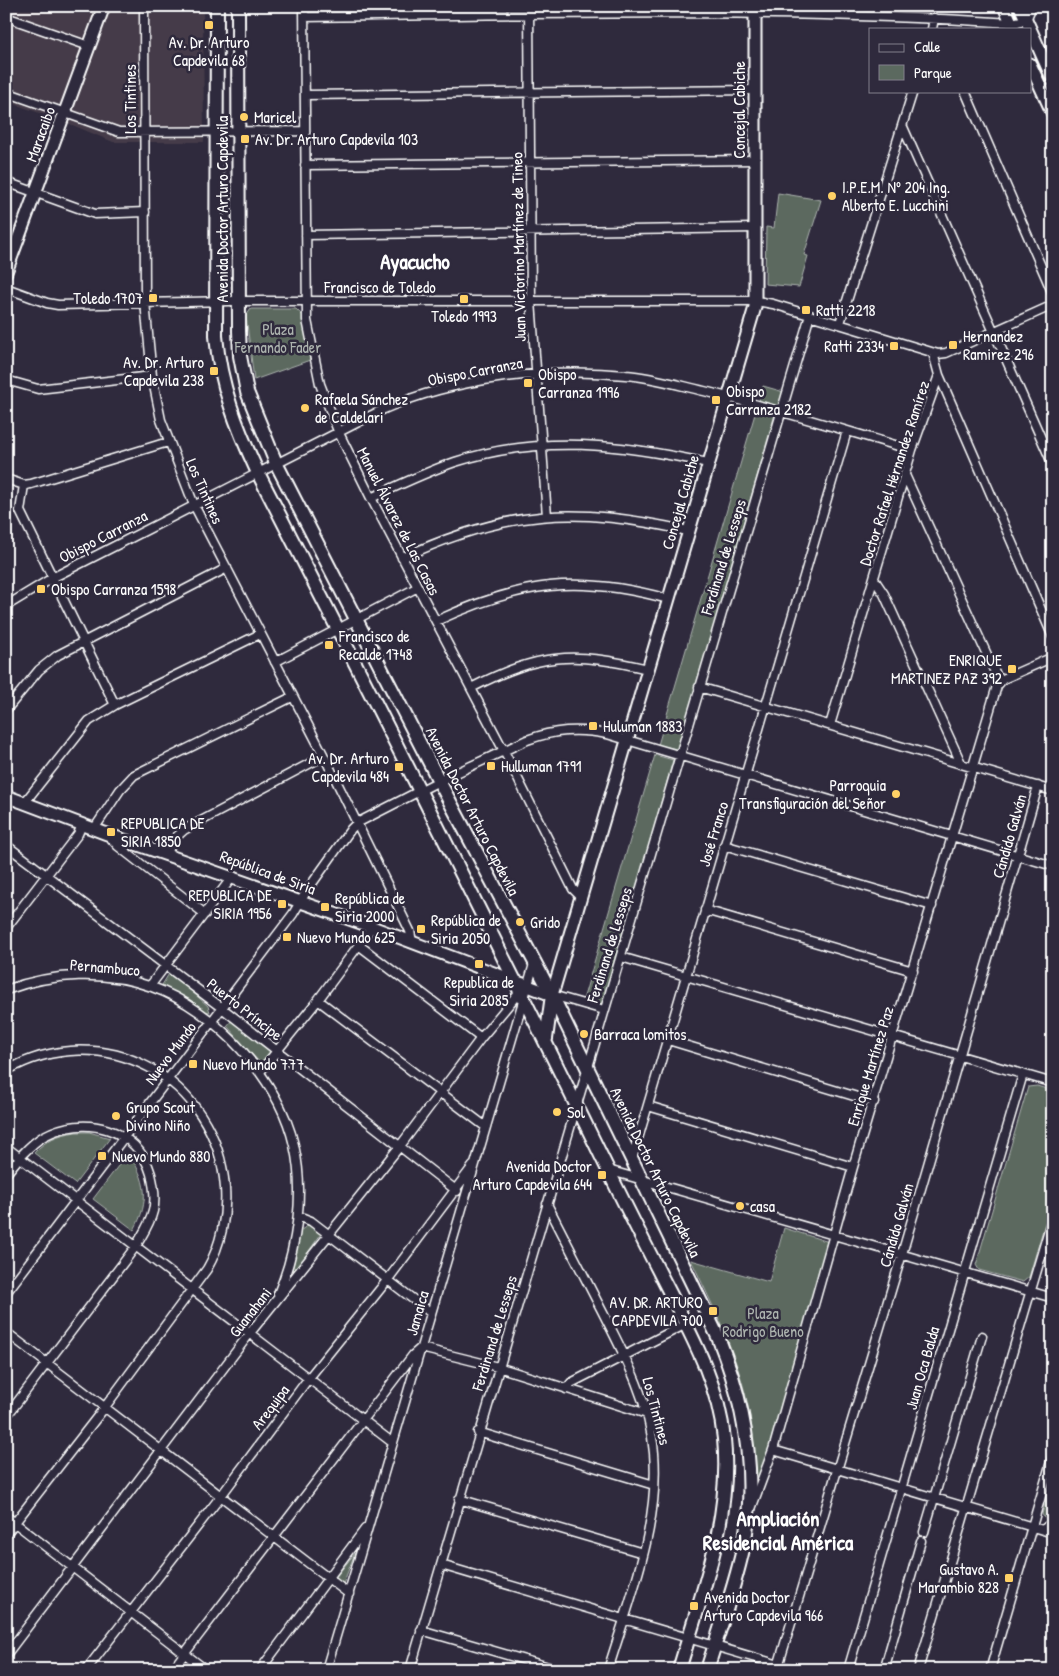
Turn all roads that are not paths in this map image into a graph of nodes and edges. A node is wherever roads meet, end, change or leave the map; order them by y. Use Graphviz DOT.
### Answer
graph roads {
  1 [pos="104,6"];
  2 [pos="144,6"];
  3 [pos="216,6"];
  4 [pos="238,6"];
  5 [pos="304,6"];
  6 [pos="1004,6"];
  7 [pos="1020,6"];
  8 [pos="1032,6"];
  9 [pos="529,10"];
  10 [pos="755,10"];
  11 [pos="6,17"];
  12 [pos="304,17"];
  13 [pos="1026,20"];
  14 [pos="934,26"];
  15 [pos="1013,26"];
  16 [pos="1030,28"];
  17 [pos="1032,33"];
  18 [pos="89,46"];
  19 [pos="1032,68"];
  20 [pos="1053,80"];
  21 [pos="755,90"];
  22 [pos="6,92"];
  23 [pos="913,92"];
  24 [pos="965,92"];
  25 [pos="529,93"];
  26 [pos="305,95"];
  27 [pos="64,114"];
  28 [pos="1053,114"];
  29 [pos="903,127"];
  30 [pos="217,131"];
  31 [pos="238,131"];
  32 [pos="305,131"];
  33 [pos="144,132"];
  34 [pos="756,160"];
  35 [pos="530,162"];
  36 [pos="305,165"];
  37 [pos="6,182"];
  38 [pos="35,192"];
  39 [pos="145,212"];
  40 [pos="756,228"];
  41 [pos="530,231"];
  42 [pos="306,234"];
  43 [pos="6,272"];
  44 [pos="6,288"];
  45 [pos="1053,294"];
  46 [pos="306,301"];
  47 [pos="531,301"];
  48 [pos="756,301"];
  49 [pos="145,302"];
  50 [pos="216,302"];
  51 [pos="238,302"];
  52 [pos="1053,305"];
  53 [pos="810,315"];
  54 [pos="840,323"];
  55 [pos="994,330"];
  56 [pos="934,353"];
  57 [pos="536,374"];
  58 [pos="152,376"];
  59 [pos="939,376"];
  60 [pos="6,380"];
  61 [pos="728,397"];
  62 [pos="781,412"];
  63 [pos="338,431"];
  64 [pos="847,431"];
  65 [pos="168,442"];
  66 [pos="541,445"];
  67 [pos="912,450"];
  68 [pos="276,463"];
  69 [pos="708,463"];
  70 [pos="1053,465"];
  71 [pos="258,473"];
  72 [pos="905,474"];
  73 [pos="6,479"];
  74 [pos="24,485"];
  75 [pos="371,498"];
  76 [pos="194,505"];
  77 [pos="548,516"];
  78 [pos="688,531"];
  79 [pos="402,558"];
  80 [pos="227,568"];
  81 [pos="54,577"];
  82 [pos="874,579"];
  83 [pos="418,587"];
  84 [pos="668,600"];
  85 [pos="6,606"];
  86 [pos="356,620"];
  87 [pos="436,621"];
  88 [pos="338,630"];
  89 [pos="260,634"];
  90 [pos="1053,636"];
  91 [pos="85,640"];
  92 [pos="1053,657"];
  93 [pos="275,662"];
  94 [pos="648,669"];
  95 [pos="999,682"];
  96 [pos="699,687"];
  97 [pos="471,688"];
  98 [pos="292,697"];
  99 [pos="115,705"];
  100 [pos="766,706"];
  101 [pos="6,710"];
  102 [pos="830,725"];
  103 [pos="627,740"];
  104 [pos="504,751"];
  105 [pos="324,756"];
  106 [pos="679,756"];
  107 [pos="961,763"];
  108 [pos="972,767"];
  109 [pos="745,775"];
  110 [pos="439,781"];
  111 [pos="1038,786"];
  112 [pos="420,791"];
  113 [pos="1053,791"];
  114 [pos="6,796"];
  115 [pos="25,802"];
  116 [pos="357,823"];
  117 [pos="82,825"];
  118 [pos="94,829"];
  119 [pos="107,834"];
  120 [pos="953,836"];
  121 [pos="6,845"];
  122 [pos="724,845"];
  123 [pos="166,853"];
  124 [pos="1018,856"];
  125 [pos="1053,866"];
  126 [pos="46,876"];
  127 [pos="233,876"];
  128 [pos="581,897"];
  129 [pos="301,901"];
  130 [pos="932,906"];
  131 [pos="705,910"];
  132 [pos="205,914"];
  133 [pos="372,927"];
  134 [pos="6,928"];
  135 [pos="412,942"];
  136 [pos="360,946"];
  137 [pos="621,956"];
  138 [pos="534,964"];
  139 [pos="165,966"];
  140 [pos="913,970"];
  141 [pos="686,976"];
  142 [pos="150,986"];
  143 [pos="7,989"];
  144 [pos="522,989"];
  145 [pos="552,994"];
  146 [pos="318,1000"];
  147 [pos="222,1008"];
  148 [pos="604,1010"];
  149 [pos="211,1022"];
  150 [pos="894,1036"];
  151 [pos="481,1038"];
  152 [pos="668,1040"];
  153 [pos="546,1043"];
  154 [pos="278,1052"];
  155 [pos="959,1056"];
  156 [pos="587,1069"];
  157 [pos="6,1070"];
  158 [pos="260,1072"];
  159 [pos="1023,1074"];
  160 [pos="168,1080"];
  161 [pos="1053,1083"];
  162 [pos="440,1093"];
  163 [pos="874,1102"];
  164 [pos="576,1104"];
  165 [pos="648,1106"];
  166 [pos="486,1127"];
  167 [pos="124,1135"];
  168 [pos="400,1146"];
  169 [pos="6,1147"];
  170 [pos="19,1157"];
  171 [pos="632,1159"];
  172 [pos="476,1162"];
  173 [pos="853,1167"];
  174 [pos="608,1170"];
  175 [pos="6,1174"];
  176 [pos="642,1178"];
  177 [pos="454,1190"];
  178 [pos="466,1195"];
  179 [pos="76,1201"];
  180 [pos="547,1204"];
  181 [pos="298,1216"];
  182 [pos="1053,1216"];
  183 [pos="835,1233"];
  184 [pos="330,1234"];
  185 [pos="136,1246"];
  186 [pos="902,1254"];
  187 [pos="964,1273"];
  188 [pos="389,1278"];
  189 [pos="192,1290"];
  190 [pos="1030,1292"];
  191 [pos="6,1293"];
  192 [pos="1053,1298"];
  193 [pos="275,1302"];
  194 [pos="431,1313"];
  195 [pos="686,1324"];
  196 [pos="6,1332"];
  197 [pos="250,1333"];
  198 [pos="982,1336"];
  199 [pos="421,1348"];
  200 [pos="624,1354"];
  201 [pos="47,1363"];
  202 [pos="498,1368"];
  203 [pos="308,1379"];
  204 [pos="566,1389"];
  205 [pos="105,1407"];
  206 [pos="646,1414"];
  207 [pos="6,1417"];
  208 [pos="362,1420"];
  209 [pos="478,1432"];
  210 [pos="393,1443"];
  211 [pos="161,1450"];
  212 [pos="773,1450"];
  213 [pos="1053,1455"];
  214 [pos="836,1469"];
  215 [pos="654,1485"];
  216 [pos="901,1488"];
  217 [pos="221,1496"];
  218 [pos="933,1498"];
  219 [pos="459,1499"];
  220 [pos="966,1508"];
  221 [pos="748,1514"];
  222 [pos="6,1516"];
  223 [pos="1053,1521"];
  224 [pos="15,1523"];
  225 [pos="369,1524"];
  226 [pos="1032,1526"];
  227 [pos="1043,1530"];
  228 [pos="924,1532"];
  229 [pos="1053,1533"];
  230 [pos="6,1534"];
  231 [pos="273,1536"];
  232 [pos="921,1541"];
  233 [pos="642,1553"];
  234 [pos="440,1566"];
  235 [pos="72,1567"];
  236 [pos="328,1578"];
  237 [pos="348,1594"];
  238 [pos="131,1613"];
  239 [pos="623,1619"];
  240 [pos="421,1630"];
  241 [pos="688,1638"];
  242 [pos="714,1646"];
  243 [pos="184,1654"];
  244 [pos="6,1655"];
  245 [pos="778,1667"];
  246 [pos="86,1670"];
  247 [pos="172,1670"];
  248 [pos="206,1670"];
  249 [pos="260,1670"];
  250 [pos="326,1670"];
  251 [pos="410,1670"];
  252 [pos="559,1670"];
  253 [pos="608,1670"];
  254 [pos="679,1670"];
  255 [pos="706,1670"];
  256 [pos="796,1670"];
  257 [pos="848,1670"];
  258 [pos="884,1670"];
  259 [pos="918,1670"];
  260 [pos="990,1670"];
  1 -- 18 [label="main road, Maracaibo"];
  2 -- 33 [label="street, Los Tintines"];
  3 -- 30 [label="main road, Avenida Doctor Arturo Capdevila"];
  4 -- 31 [label="main road, Avenida Doctor Arturo Capdevila"];
  5 -- 12 [label="street, Manuel Álvarez de Las Casas"];
  6 -- 15 [label="main road"];
  7 -- 13 [label="main road"];
  8 -- 13 [label="street"];
  9 -- 10 [label="street"];
  9 -- 12 [label="street"];
  9 -- 25 [label="street, Juan Victorino Martínez de Tineo"];
  10 -- 14 [label="street"];
  10 -- 21 [label="main road, Concejal Cabiche"];
  11 -- 18 [label="street"];
  12 -- 26 [label="street, Manuel Álvarez de Las Casas"];
  13 -- 15 [label="street"];
  13 -- 16 [label="main road"];
  14 -- 15 [label="street"];
  17 -- 20 [label="main road"];
  18 -- 27 [label="main road, Maracaibo"];
  19 -- 28 [label="main road"];
  21 -- 25 [label="street"];
  21 -- 34 [label="main road, Concejal Cabiche"];
  22 -- 27 [label="street"];
  23 -- 29 [label="street"];
  24 -- 45 [label="street"];
  25 -- 26 [label="street"];
  25 -- 35 [label="street, Juan Victorino Martínez de Tineo"];
  26 -- 32 [label="street, Manuel Álvarez de Las Casas"];
  27 -- 33 [label="street"];
  27 -- 38 [label="main road, Maracaibo"];
  29 -- 54 [label="street"];
  29 -- 55 [label="street"];
  30 -- 31 [label="street"];
  30 -- 33 [label="street"];
  30 -- 50 [label="main road, Avenida Doctor Arturo Capdevila"];
  31 -- 32 [label="street"];
  31 -- 51 [label="main road, Avenida Doctor Arturo Capdevila"];
  32 -- 36 [label="street, Manuel Álvarez de Las Casas"];
  33 -- 39 [label="street, Los Tintines"];
  34 -- 35 [label="street"];
  34 -- 40 [label="main road, Concejal Cabiche"];
  35 -- 36 [label="street"];
  35 -- 41 [label="street, Juan Victorino Martínez de Tineo"];
  36 -- 42 [label="street, Manuel Álvarez de Las Casas"];
  37 -- 38 [label="street"];
  38 -- 39 [label="street"];
  38 -- 43 [label="main road, Maracaibo"];
  39 -- 49 [label="street, Los Tintines"];
  40 -- 41 [label="street"];
  40 -- 48 [label="main road, Concejal Cabiche"];
  41 -- 42 [label="street"];
  41 -- 47 [label="street, Juan Victorino Martínez de Tineo"];
  42 -- 46 [label="street, Manuel Álvarez de Las Casas"];
  44 -- 49 [label="street, Francisco de Toledo"];
  46 -- 47 [label="street, Francisco de Toledo"];
  46 -- 51 [label="street, Francisco de Toledo"];
  46 -- 63 [label="street, Manuel Álvarez de Las Casas"];
  47 -- 48 [label="street, Francisco de Toledo"];
  47 -- 57 [label="street, Juan Victorino Martínez de Tineo"];
  48 -- 53 [label="street, Francisco de Toledo"];
  48 -- 61 [label="main road, Concejal Cabiche"];
  49 -- 50 [label="street, Francisco de Toledo"];
  49 -- 58 [label="street, Los Tintines"];
  50 -- 51 [label="street, Francisco de Toledo"];
  50 -- 71 [label="main road, Avenida Doctor Arturo Capdevila"];
  51 -- 68 [label="main road, Avenida Doctor Arturo Capdevila"];
  52 -- 55 [label="street"];
  53 -- 54 [label="street, Francisco de Toledo"];
  53 -- 62 [label="street, Ferdinand de Lesseps"];
  54 -- 56 [label="street, Francisco de Toledo"];
  55 -- 56 [label="street"];
  55 -- 70 [label="street"];
  56 -- 59 [label="street, Doctor Rafael Hérnandez Ramírez"];
  57 -- 61 [label="street, Obispo Carranza"];
  57 -- 63 [label="street, Obispo Carranza"];
  57 -- 66 [label="street, Juan Victorino Martínez de Tineo"];
  58 -- 60 [label="street"];
  58 -- 65 [label="street, Los Tintines"];
  59 -- 67 [label="street, Doctor Rafael Hérnandez Ramírez"];
  59 -- 90 [label="street"];
  61 -- 62 [label="street, Obispo Carranza"];
  61 -- 69 [label="main road, Concejal Cabiche"];
  62 -- 64 [label="street, Obispo Carranza"];
  62 -- 96 [label="street, Ferdinand de Lesseps"];
  63 -- 68 [label="street, Obispo Carranza"];
  63 -- 75 [label="street, Manuel Álvarez de Las Casas"];
  64 -- 67 [label="street, Obispo Carranza"];
  64 -- 100 [label="street, José Franco"];
  65 -- 74 [label="street"];
  65 -- 76 [label="street, Los Tintines"];
  66 -- 69 [label="street"];
  66 -- 75 [label="street"];
  66 -- 77 [label="street, Juan Victorino Martínez de Tineo"];
  67 -- 72 [label="street, Doctor Rafael Hérnandez Ramírez"];
  68 -- 71 [label="street, Obispo Carranza"];
  68 -- 86 [label="main road, Avenida Doctor Arturo Capdevila"];
  69 -- 78 [label="main road, Concejal Cabiche"];
  71 -- 76 [label="street, Obispo Carranza"];
  71 -- 88 [label="main road, Avenida Doctor Arturo Capdevila"];
  72 -- 82 [label="street, Doctor Rafael Hérnandez Ramírez"];
  72 -- 95 [label="street"];
  73 -- 74 [label="street"];
  74 -- 81 [label="street"];
  75 -- 79 [label="street, Manuel Álvarez de Las Casas"];
  76 -- 80 [label="street, Los Tintines"];
  76 -- 81 [label="street, Obispo Carranza"];
  77 -- 78 [label="street"];
  77 -- 79 [label="street"];
  78 -- 84 [label="main road, Concejal Cabiche"];
  79 -- 83 [label="street, Manuel Álvarez de Las Casas"];
  80 -- 89 [label="street, Los Tintines"];
  80 -- 91 [label="street"];
  81 -- 85 [label="street, Obispo Carranza"];
  81 -- 91 [label="street"];
  82 -- 102 [label="street, Doctor Rafael Hérnandez Ramírez"];
  82 -- 107 [label="street"];
  83 -- 86 [label="street"];
  83 -- 87 [label="street, Manuel Álvarez de Las Casas"];
  84 -- 87 [label="street"];
  84 -- 94 [label="main road, Concejal Cabiche"];
  86 -- 88 [label="street"];
  86 -- 110 [label="main road, Avenida Doctor Arturo Capdevila"];
  87 -- 97 [label="street, Manuel Álvarez de Las Casas"];
  88 -- 93 [label="street"];
  88 -- 112 [label="main road, Avenida Doctor Arturo Capdevila"];
  89 -- 93 [label="street, Los Tintines"];
  89 -- 99 [label="street"];
  91 -- 99 [label="street"];
  91 -- 101 [label="street"];
  92 -- 95 [label="street"];
  93 -- 98 [label="street, Los Tintines"];
  94 -- 97 [label="street"];
  94 -- 103 [label="main road, Concejal Cabiche"];
  95 -- 108 [label="street, Enrique Martínez Paz"];
  96 -- 100 [label="street"];
  96 -- 106 [label="street, Ferdinand de Lesseps"];
  97 -- 104 [label="street, Manuel Álvarez de Las Casas"];
  98 -- 105 [label="street, Los Tintines"];
  98 -- 118 [label="street"];
  99 -- 115 [label="street"];
  100 -- 102 [label="street"];
  100 -- 109 [label="street, José Franco"];
  102 -- 107 [label="street"];
  103 -- 104 [label="street"];
  103 -- 106 [label="street"];
  103 -- 128 [label="main road, Concejal Cabiche"];
  104 -- 110 [label="street"];
  104 -- 128 [label="street, Manuel Álvarez de Las Casas"];
  105 -- 116 [label="street, Los Tintines"];
  105 -- 123 [label="street"];
  106 -- 109 [label="street"];
  106 -- 137 [label="street, Ferdinand de Lesseps"];
  107 -- 108 [label="street"];
  108 -- 111 [label="street"];
  108 -- 120 [label="street, Enrique Martínez Paz"];
  109 -- 120 [label="street"];
  109 -- 122 [label="street, José Franco"];
  110 -- 112 [label="street"];
  110 -- 138 [label="main road, Avenida Doctor Arturo Capdevila"];
  111 -- 113 [label="street"];
  111 -- 124 [label="street, Cándido Galván"];
  112 -- 116 [label="street"];
  112 -- 144 [label="main road, Avenida Doctor Arturo Capdevila"];
  114 -- 115 [label="main road, República de Siria"];
  115 -- 117 [label="main road, República de Siria"];
  116 -- 129 [label="street, Nuevo Mundo"];
  116 -- 135 [label="street, Los Tintines"];
  117 -- 118 [label="main road, República de Siria"];
  117 -- 126 [label="street"];
  118 -- 119 [label="main road, República de Siria"];
  119 -- 123 [label="main road, República de Siria"];
  119 -- 132 [label="street"];
  120 -- 124 [label="street"];
  120 -- 130 [label="street, Enrique Martínez Paz"];
  121 -- 126 [label="street, Puerto Príncipe"];
  122 -- 130 [label="street"];
  122 -- 131 [label="street, José Franco"];
  123 -- 127 [label="main road, República de Siria"];
  124 -- 125 [label="street"];
  124 -- 155 [label="street, Cándido Galván"];
  126 -- 134 [label="street"];
  126 -- 139 [label="street, Puerto Príncipe"];
  127 -- 129 [label="main road, República de Siria"];
  127 -- 132 [label="street"];
  128 -- 145 [label="main road, Concejal Cabiche"];
  129 -- 133 [label="main road, República de Siria"];
  129 -- 147 [label="street, Nuevo Mundo"];
  130 -- 140 [label="street, Enrique Martínez Paz"];
  131 -- 140 [label="street"];
  131 -- 141 [label="street, José Franco"];
  132 -- 139 [label="street"];
  133 -- 135 [label="main road, República de Siria"];
  133 -- 136 [label="street"];
  135 -- 144 [label="main road, República de Siria"];
  136 -- 146 [label="street"];
  136 -- 151 [label="street"];
  137 -- 141 [label="street"];
  137 -- 148 [label="street, Ferdinand de Lesseps"];
  138 -- 144 [label="street, Jamaica"];
  138 -- 145 [label="main road, Avenida Doctor Arturo Capdevila"];
  139 -- 142 [label="street"];
  139 -- 147 [label="street, Puerto Príncipe"];
  140 -- 150 [label="street, Enrique Martínez Paz"];
  141 -- 150 [label="street"];
  141 -- 152 [label="street, José Franco"];
  142 -- 143 [label="street, Pernambuco"];
  142 -- 149 [label="street, Pernambuco"];
  144 -- 145 [label="main road, República de Siria"];
  144 -- 151 [label="street, Guanahani"];
  144 -- 153 [label="main road, Avenida Doctor Arturo Capdevila"];
  144 -- 166 [label="street, Jamaica"];
  145 -- 148 [label="street, República de Siria"];
  145 -- 153 [label="main road"];
  145 -- 156 [label="main road, Avenida Doctor Arturo Capdevila"];
  146 -- 154 [label="street"];
  146 -- 162 [label="street"];
  147 -- 149 [label="street, Nuevo Mundo"];
  147 -- 154 [label="street, Puerto Príncipe"];
  148 -- 156 [label="street, Ferdinand de Lesseps"];
  149 -- 158 [label="street, Pernambuco"];
  149 -- 160 [label="street, Nuevo Mundo"];
  150 -- 155 [label="street"];
  150 -- 163 [label="street, Enrique Martínez Paz"];
  151 -- 162 [label="street, Guanahani"];
  152 -- 163 [label="street"];
  152 -- 165 [label="street, José Franco"];
  153 -- 164 [label="main road, Avenida Doctor Arturo Capdevila"];
  154 -- 158 [label="street"];
  154 -- 168 [label="street, Puerto Príncipe"];
  155 -- 159 [label="street"];
  155 -- 186 [label="street, Cándido Galván"];
  156 -- 164 [label="street, Ferdinand de Lesseps"];
  156 -- 171 [label="main road, Avenida Doctor Arturo Capdevila"];
  157 -- 160 [label="street"];
  158 -- 181 [label="street, Pernambuco"];
  159 -- 161 [label="street"];
  159 -- 187 [label="street, Juan Oca Balda"];
  160 -- 167 [label="street, Nuevo Mundo"];
  160 -- 189 [label="street"];
  162 -- 166 [label="street"];
  162 -- 168 [label="street, Guanahani"];
  163 -- 173 [label="street, Enrique Martínez Paz"];
  164 -- 174 [label="main road, Avenida Doctor Arturo Capdevila"];
  164 -- 180 [label="street, Ferdinand de Lesseps"];
  165 -- 171 [label="street, José Franco"];
  165 -- 173 [label="street"];
  166 -- 172 [label="street, Jamaica"];
  167 -- 170 [label="street"];
  167 -- 179 [label="street, Nuevo Mundo"];
  167 -- 185 [label="street"];
  168 -- 177 [label="street, Puerto Príncipe"];
  168 -- 184 [label="street, Guanahani"];
  169 -- 170 [label="street"];
  170 -- 175 [label="street"];
  170 -- 179 [label="street"];
  171 -- 176 [label="main road, Avenida Doctor Arturo Capdevila"];
  172 -- 177 [label="street, Arequipa"];
  172 -- 178 [label="street, Jamaica"];
  173 -- 183 [label="street, Enrique Martínez Paz"];
  174 -- 176 [label="street"];
  174 -- 195 [label="main road, Avenida Doctor Arturo Capdevila"];
  176 -- 183 [label="street"];
  176 -- 221 [label="main road, Avenida Doctor Arturo Capdevila"];
  177 -- 178 [label="street, Puerto Príncipe"];
  177 -- 188 [label="street, Arequipa"];
  178 -- 194 [label="street, Jamaica"];
  179 -- 185 [label="street"];
  179 -- 191 [label="street, Nuevo Mundo"];
  180 -- 200 [label="street, Los Tintines"];
  180 -- 202 [label="street, Ferdinand de Lesseps"];
  181 -- 184 [label="street"];
  181 -- 193 [label="street, Pernambuco"];
  182 -- 190 [label="street"];
  183 -- 186 [label="street"];
  183 -- 212 [label="street, Enrique Martínez Paz"];
  184 -- 188 [label="street"];
  184 -- 193 [label="street, Guanahani"];
  185 -- 189 [label="street"];
  185 -- 201 [label="street"];
  186 -- 187 [label="street"];
  186 -- 214 [label="street, Cándido Galván"];
  187 -- 190 [label="street"];
  187 -- 216 [label="street, Juan Oca Balda"];
  188 -- 194 [label="street"];
  188 -- 203 [label="street, Arequipa"];
  189 -- 197 [label="street"];
  189 -- 205 [label="street"];
  190 -- 192 [label="street"];
  190 -- 220 [label="street"];
  193 -- 197 [label="street, Guanahani"];
  194 -- 199 [label="street, Jamaica"];
  195 -- 200 [label="street"];
  195 -- 241 [label="main road, Avenida Doctor Arturo Capdevila"];
  196 -- 201 [label="street"];
  197 -- 203 [label="street"];
  197 -- 211 [label="street, Guanahani"];
  198 -- 218 [label="street"];
  199 -- 202 [label="street"];
  199 -- 208 [label="street"];
  199 -- 210 [label="street, Jamaica"];
  200 -- 204 [label="street"];
  200 -- 206 [label="street, Los Tintines"];
  201 -- 205 [label="street"];
  201 -- 207 [label="street"];
  202 -- 204 [label="street"];
  202 -- 209 [label="street, Ferdinand de Lesseps"];
  203 -- 208 [label="street"];
  203 -- 217 [label="street, Arequipa"];
  204 -- 206 [label="street"];
  205 -- 211 [label="street"];
  205 -- 224 [label="street"];
  206 -- 215 [label="street, Los Tintines"];
  208 -- 210 [label="street"];
  208 -- 231 [label="street"];
  209 -- 215 [label="street"];
  209 -- 219 [label="street, Ferdinand de Lesseps"];
  210 -- 225 [label="street, Jamaica"];
  211 -- 217 [label="street"];
  211 -- 235 [label="street, Guanahani"];
  212 -- 214 [label="street"];
  212 -- 221 [label="street, Enrique Martínez Paz"];
  213 -- 226 [label="street"];
  214 -- 216 [label="street"];
  214 -- 245 [label="street, Cándido Galván"];
  215 -- 233 [label="street, Los Tintines"];
  216 -- 218 [label="street"];
  216 -- 257 [label="street, Juan Oca Balda"];
  217 -- 231 [label="street"];
  217 -- 238 [label="street, Arequipa"];
  218 -- 220 [label="street"];
  218 -- 228 [label="street"];
  219 -- 233 [label="street"];
  219 -- 234 [label="street, Ferdinand de Lesseps"];
  220 -- 226 [label="street"];
  220 -- 259 [label="street"];
  221 -- 242 [label="main road, Avenida Doctor Arturo Capdevila"];
  222 -- 224 [label="street"];
  223 -- 227 [label="street"];
  224 -- 230 [label="street"];
  224 -- 235 [label="street"];
  225 -- 236 [label="street"];
  225 -- 237 [label="street, Jamaica"];
  226 -- 227 [label="street"];
  226 -- 260 [label="street"];
  227 -- 229 [label="street"];
  231 -- 236 [label="street"];
  231 -- 243 [label="street"];
  232 -- 258 [label="street"];
  233 -- 239 [label="street, Los Tintines"];
  234 -- 239 [label="street"];
  234 -- 240 [label="street, Ferdinand de Lesseps"];
  235 -- 238 [label="street"];
  235 -- 244 [label="street, Guanahani"];
  236 -- 237 [label="street"];
  236 -- 249 [label="street"];
  237 -- 250 [label="street, Jamaica"];
  238 -- 243 [label="street"];
  238 -- 246 [label="street, Arequipa"];
  239 -- 241 [label="street"];
  239 -- 253 [label="street, Los Tintines"];
  240 -- 251 [label="street, Ferdinand de Lesseps"];
  240 -- 252 [label="street"];
  241 -- 242 [label="street"];
  241 -- 254 [label="main road, Avenida Doctor Arturo Capdevila"];
  242 -- 245 [label="street"];
  242 -- 255 [label="main road, Avenida Doctor Arturo Capdevila"];
  243 -- 247 [label="street"];
  243 -- 248 [label="street"];
  245 -- 256 [label="street"];
}
